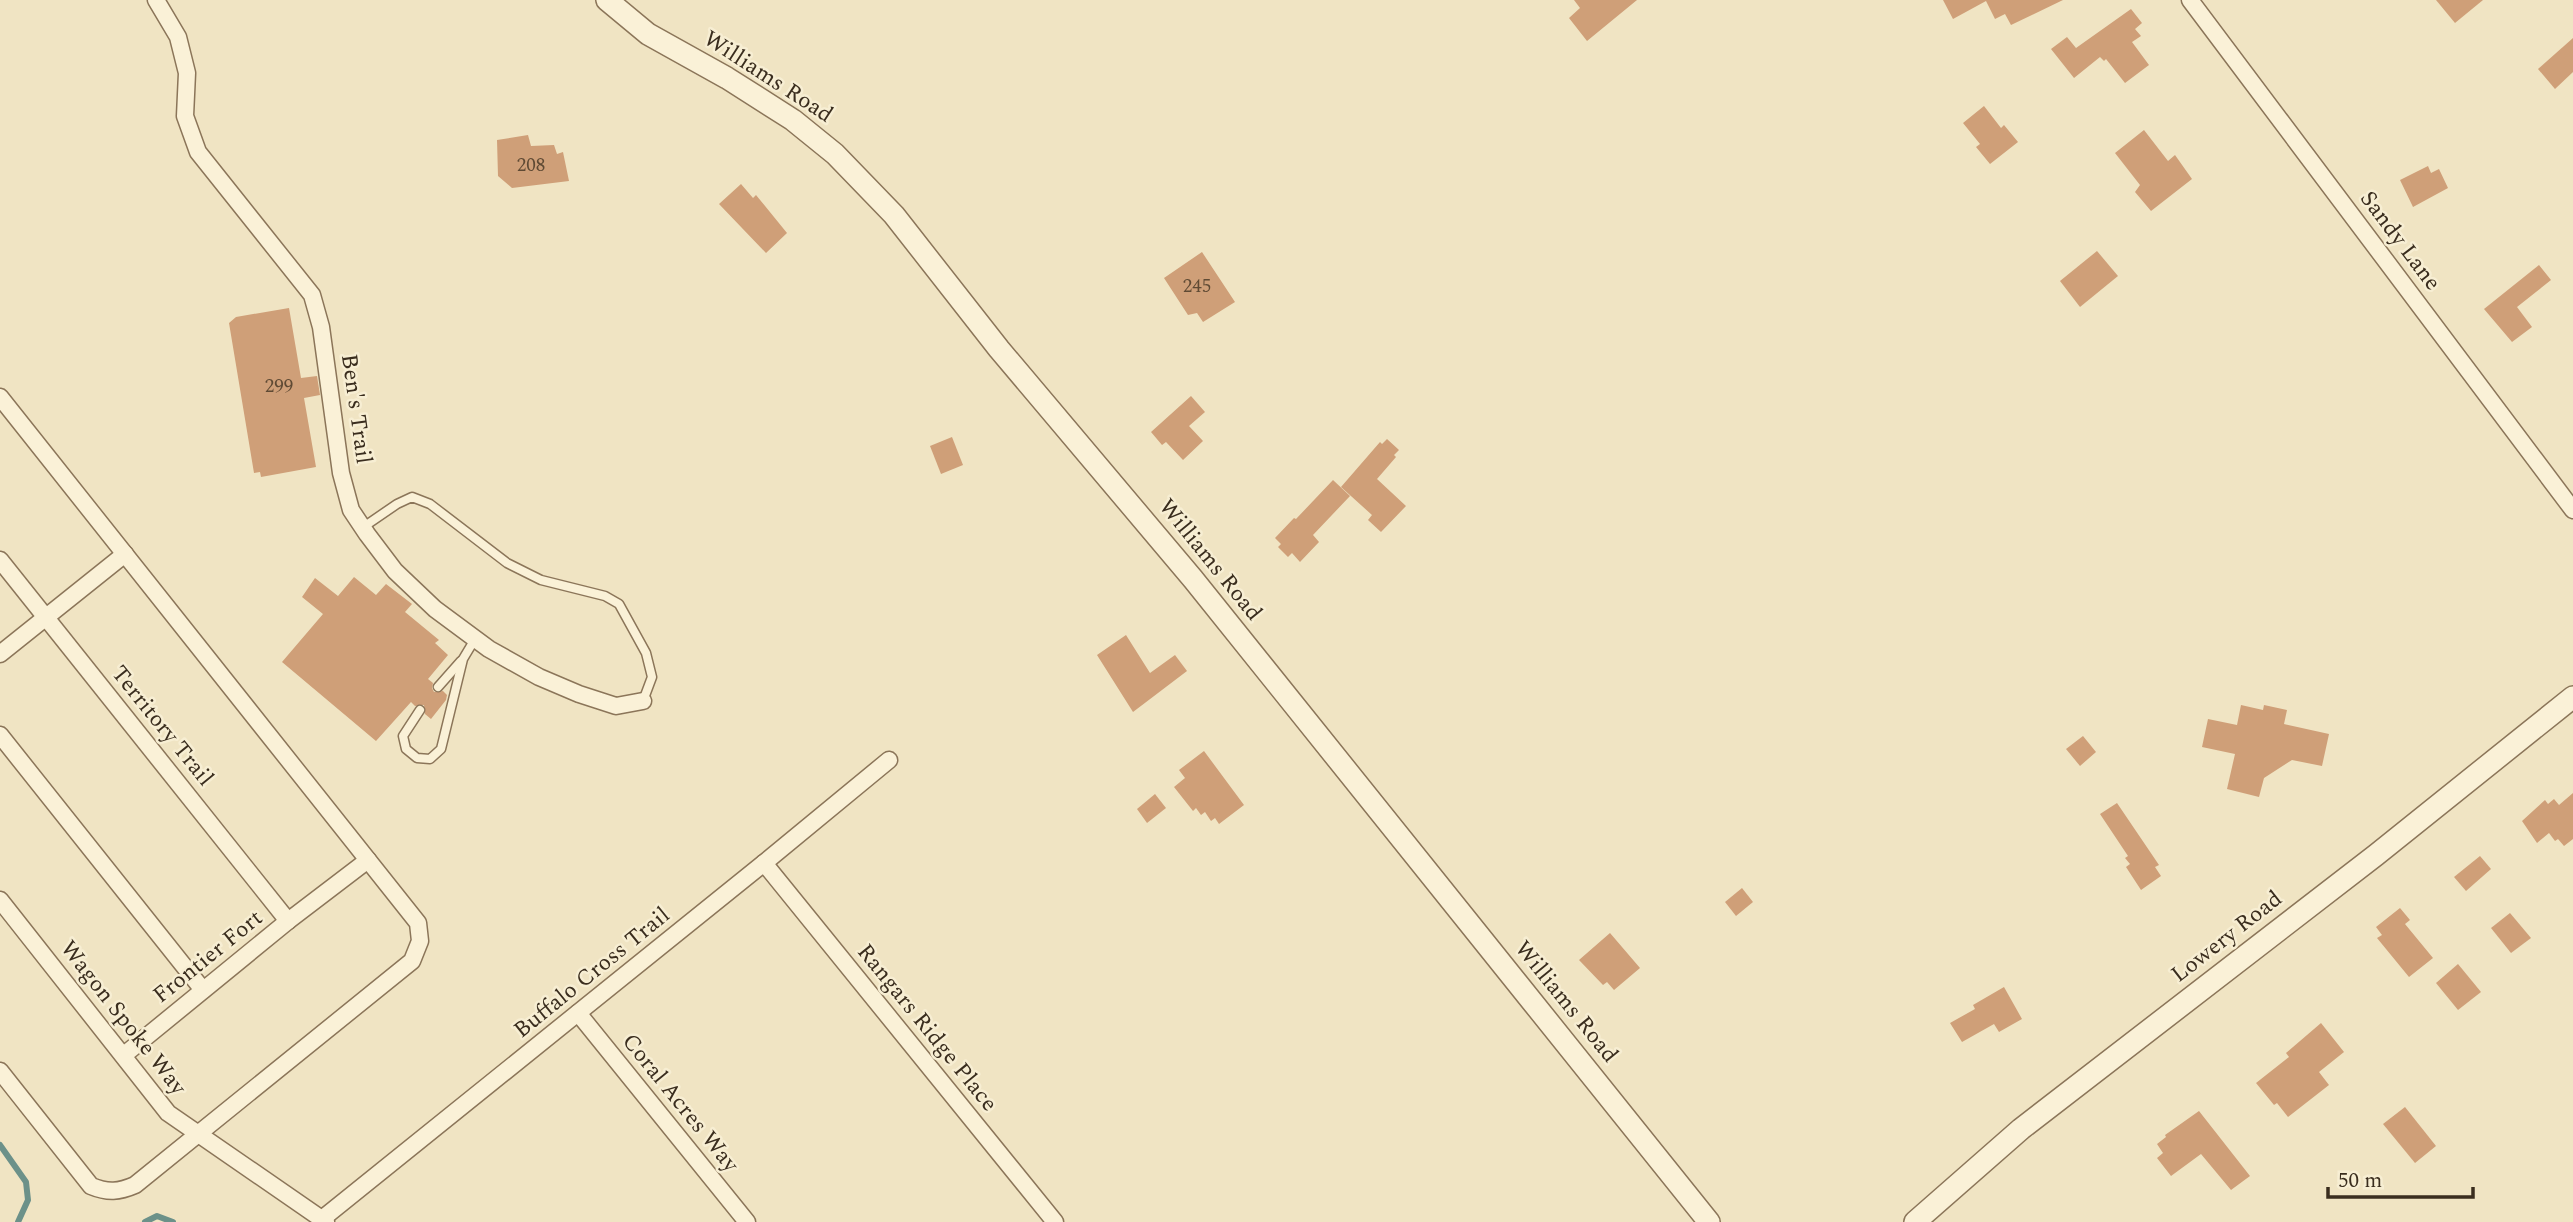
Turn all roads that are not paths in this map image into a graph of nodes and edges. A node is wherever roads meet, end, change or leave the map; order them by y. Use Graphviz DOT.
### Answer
graph roads {
  1 [pos="156,0"];
  2 [pos="607,0"];
  3 [pos="2190,0"];
  4 [pos="0,397"];
  5 [pos="2573,510"];
  6 [pos="362,528"];
  7 [pos="125,554"];
  8 [pos="0,559"];
  9 [pos="46,617"];
  10 [pos="475,639"];
  11 [pos="0,654"];
  12 [pos="463,659"];
  13 [pos="438,687"];
  14 [pos="2573,697"];
  15 [pos="643,701"];
  16 [pos="420,710"];
  17 [pos="0,735"];
  18 [pos="889,760"];
  19 [pos="368,860"];
  20 [pos="764,863"];
  21 [pos="0,900"];
  22 [pos="288,921"];
  23 [pos="203,990"];
  24 [pos="578,1013"];
  25 [pos="124,1055"];
  26 [pos="0,1071"];
  27 [pos="198,1133"];
  28 [pos="324,1221"];
  29 [pos="747,1222"];
  30 [pos="1055,1222"];
  31 [pos="1709,1222"];
  32 [pos="1915,1222"];
  1 -- 6 [label="street, Ben's Trail"];
  2 -- 31 [label="street, Williams Road"];
  3 -- 5 [label="street, Sandy Lane"];
  4 -- 7 [label="street"];
  6 -- 10 [label="street, Ben's Trail"];
  6 -- 15 [label="lane"];
  7 -- 9 [label="street"];
  7 -- 19 [label="street"];
  8 -- 9 [label="street, Territory Trail"];
  9 -- 11 [label="street"];
  9 -- 22 [label="street, Territory Trail"];
  10 -- 12 [label="lane"];
  10 -- 15 [label="street, Ben's Trail"];
  12 -- 13 [label="lane"];
  12 -- 16 [label="lane"];
  14 -- 32 [label="street, Lowery Road"];
  17 -- 23 [label="street"];
  18 -- 20 [label="street, Buffalo Cross Trail"];
  19 -- 22 [label="street, Frontier Fort"];
  19 -- 27 [label="street"];
  20 -- 24 [label="street, Buffalo Cross Trail"];
  20 -- 30 [label="street, Rangars Ridge Place"];
  21 -- 25 [label="street, Wagon Spoke Way"];
  22 -- 23 [label="street, Frontier Fort"];
  23 -- 25 [label="street, Frontier Fort"];
  24 -- 28 [label="street, Buffalo Cross Trail"];
  24 -- 29 [label="street, Coral Acres Way"];
  25 -- 27 [label="street, Wagon Spoke Way"];
  26 -- 27 [label="street"];
  27 -- 28 [label="street, Wagon Spoke Way"];
}
